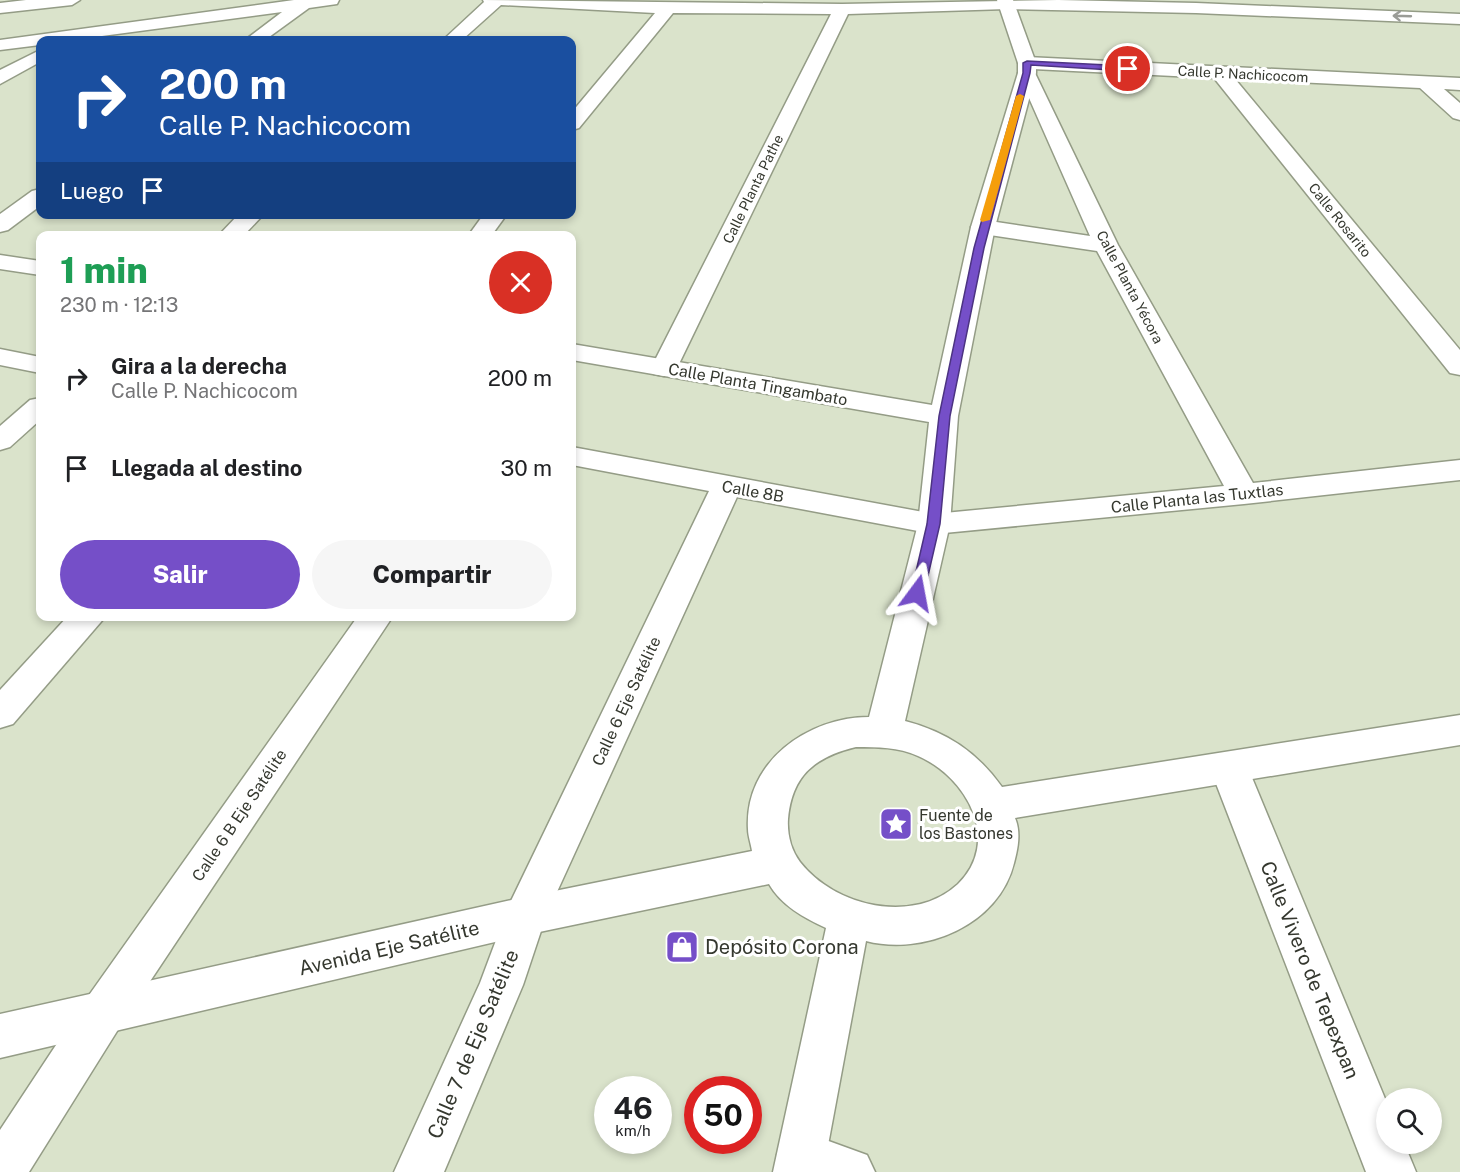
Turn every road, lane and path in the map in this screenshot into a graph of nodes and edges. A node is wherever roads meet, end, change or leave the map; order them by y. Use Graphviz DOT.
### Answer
graph roads {
  1 [pos="72,0"];
  2 [pos="332,0"];
  3 [pos="491,0"];
  4 [pos="497,0"];
  5 [pos="532,1"];
  6 [pos="307,2"];
  7 [pos="1006,2"];
  8 [pos="1193,4"];
  9 [pos="0,8"];
  10 [pos="668,8"];
  11 [pos="842,9"];
  12 [pos="1460,19"];
  13 [pos="81,36"];
  14 [pos="260,36"];
  15 [pos="456,36"];
  16 [pos="36,41"];
  17 [pos="0,45"];
  18 [pos="36,57"];
  19 [pos="1027,68"];
  20 [pos="1220,73"];
  21 [pos="0,78"];
  22 [pos="1426,83"];
  23 [pos="1460,84"];
  24 [pos="1460,114"];
  25 [pos="576,119"];
  26 [pos="36,199"];
  27 [pos="248,219"];
  28 [pos="492,219"];
  29 [pos="0,225"];
  30 [pos="983,227"];
  31 [pos="234,231"];
  32 [pos="483,231"];
  33 [pos="1106,245"];
  34 [pos="0,262"];
  35 [pos="36,267"];
  36 [pos="576,353"];
  37 [pos="0,357"];
  38 [pos="36,364"];
  39 [pos="1460,367"];
  40 [pos="664,368"];
  41 [pos="36,410"];
  42 [pos="944,416"];
  43 [pos="0,441"];
  44 [pos="576,457"];
  45 [pos="1460,470"];
  46 [pos="726,487"];
  47 [pos="1244,494"];
  48 [pos="934,524"];
  49 [pos="84,621"];
  50 [pos="372,621"];
  51 [pos="0,714"];
  52 [pos="1460,730"];
  53 [pos="884,732"];
  54 [pos="1229,768"];
  55 [pos="993,805"];
  56 [pos="778,864"];
  57 [pos="525,916"];
  58 [pos="849,920"];
  59 [pos="103,1013"];
  60 [pos="0,1036"];
  61 [pos="800,1163"];
  62 [pos="1,1172"];
  63 [pos="419,1172"];
  64 [pos="850,1172"];
  65 [pos="1391,1172"];
  1 -- 9 [label="street"];
  2 -- 6 [label="street"];
  3 -- 4 [label="street"];
  4 -- 5 [label="street"];
  4 -- 15 [label="street"];
  5 -- 10 [label="street"];
  6 -- 13 [label="street"];
  6 -- 14 [label="street"];
  7 -- 8 [label="street"];
  7 -- 11 [label="street"];
  7 -- 19 [label="street, Calle Planta Yécora"];
  12 -- 8 [label="street, one-way"];
  10 -- 11 [label="street"];
  10 -- 25 [label="street"];
  11 -- 40 [label="street, Calle Planta Pathe"];
  16 -- 17 [label="street"];
  18 -- 21 [label="street"];
  19 -- 20 [label="street, Calle P. Nachicocom"];
  19 -- 30 [label="street"];
  19 -- 33 [label="street, Calle Planta Yécora"];
  20 -- 22 [label="street, Calle P. Nachicocom"];
  20 -- 39 [label="street, Calle Rosarito"];
  22 -- 23 [label="street, Calle P. Nachicocom"];
  22 -- 24 [label="street"];
  26 -- 29 [label="street"];
  27 -- 31 [label="street"];
  28 -- 32 [label="street"];
  30 -- 33 [label="street"];
  30 -- 42 [label="street"];
  33 -- 47 [label="street, Calle Planta Yécora"];
  34 -- 35 [label="street"];
  36 -- 40 [label="street, Calle Planta Tingambato"];
  37 -- 38 [label="street"];
  40 -- 42 [label="street, Calle Planta Tingambato"];
  41 -- 43 [label="street"];
  42 -- 48 [label="street"];
  44 -- 46 [label="street, Calle 8B"];
  45 -- 47 [label="street, Calle Planta las Tuxtlas"];
  46 -- 48 [label="street, Calle 8B"];
  46 -- 57 [label="street, Calle 6 Eje Satélite"];
  47 -- 48 [label="street, Calle Planta las Tuxtlas"];
  48 -- 53 [label="street"];
  49 -- 51 [label="street"];
  50 -- 59 [label="street, Calle 6 B Eje Satélite"];
  52 -- 54 [label="street"];
  53 -- 55 [label="street"];
  53 -- 56 [label="street"];
  54 -- 55 [label="street"];
  54 -- 65 [label="street, Calle Vivero de Tepexpan"];
  55 -- 58 [label="street"];
  56 -- 57 [label="street, Avenida Eje Satélite"];
  56 -- 58 [label="street"];
  57 -- 59 [label="street, Avenida Eje Satélite"];
  57 -- 63 [label="street, Calle 7 de Eje Satélite"];
  58 -- 61 [label="street"];
  59 -- 60 [label="street, Avenida Eje Satélite"];
  59 -- 62 [label="street, Calle 6 B Eje Satélite"];
  61 -- 64 [label="street"];
}
